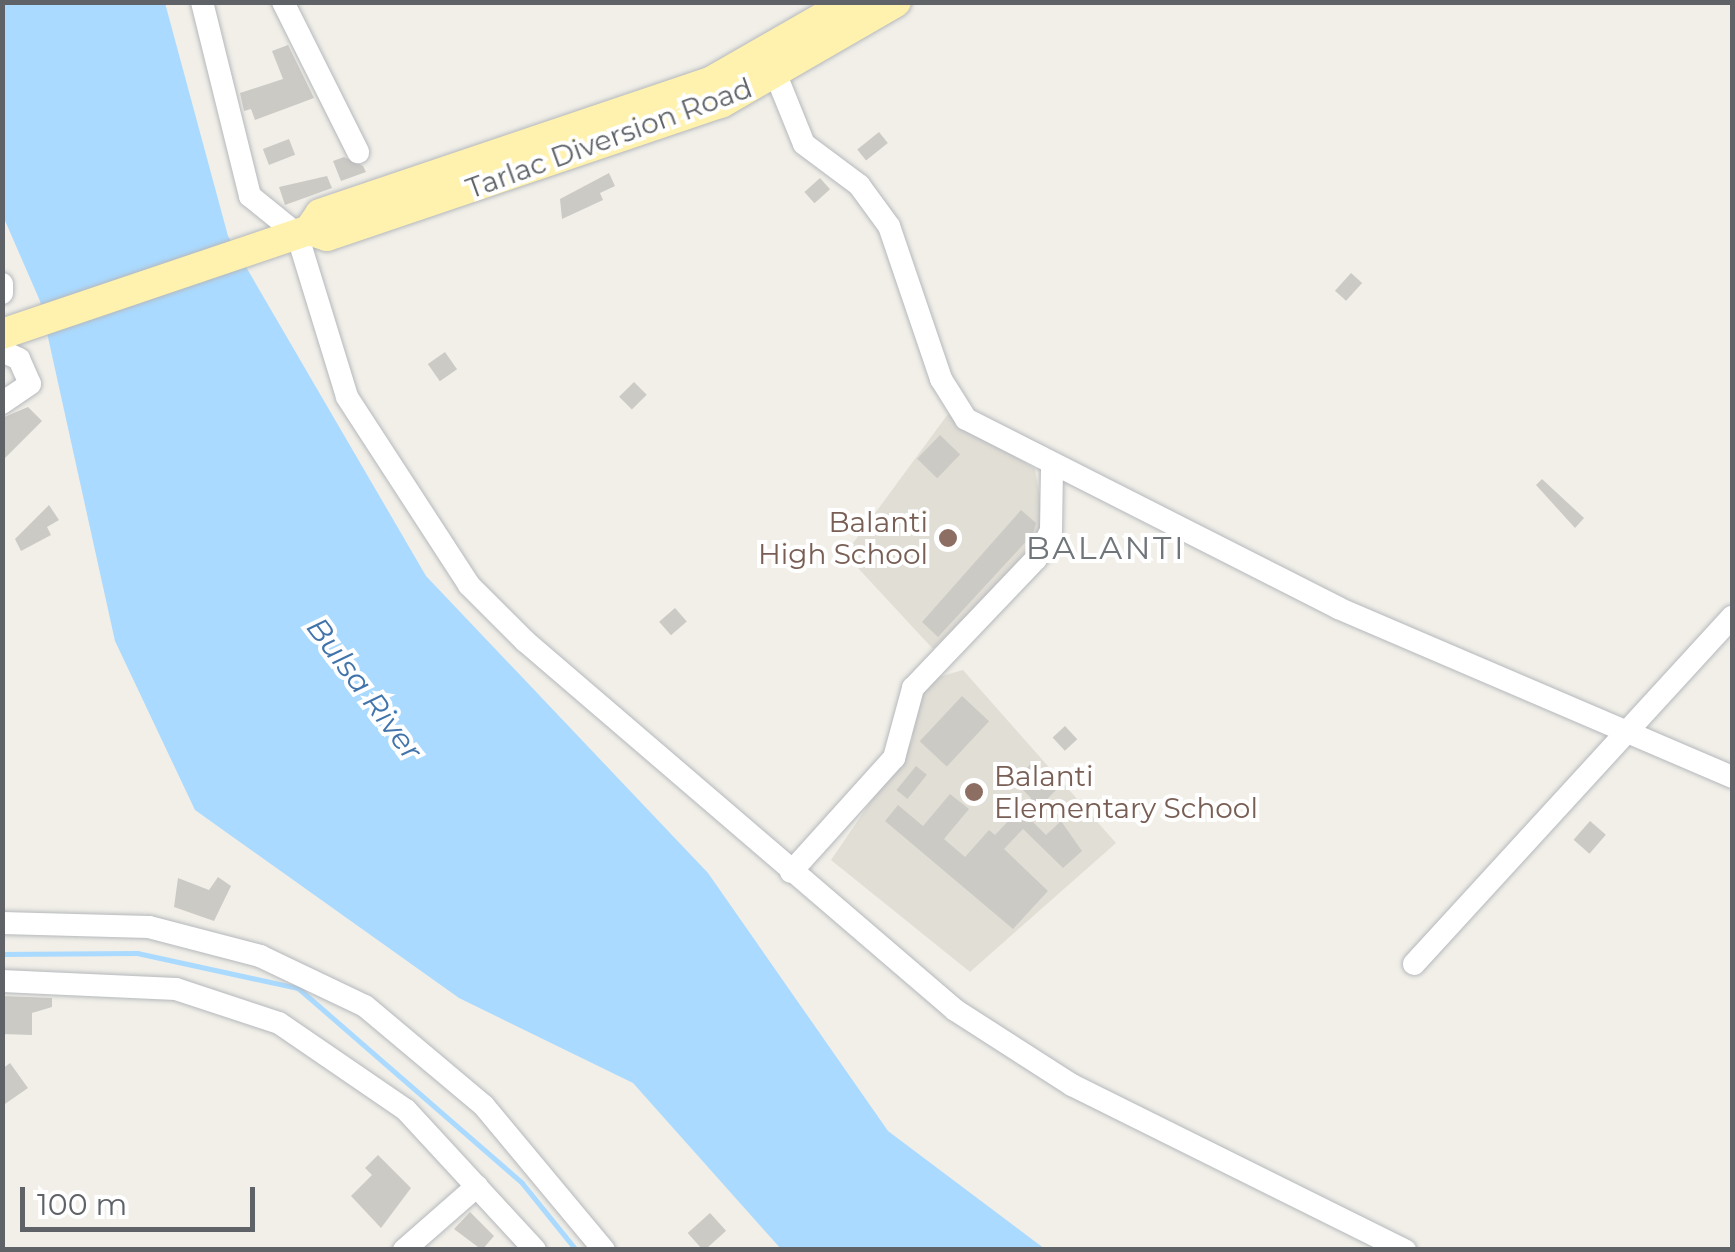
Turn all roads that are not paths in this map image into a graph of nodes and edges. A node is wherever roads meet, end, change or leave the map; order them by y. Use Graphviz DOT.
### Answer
graph roads {
  1 [pos="202,2"];
  2 [pos="283,2"];
  3 [pos="850,2"];
  4 [pos="896,2"];
  5 [pos="814,24"];
  6 [pos="770,65"];
  7 [pos="358,152"];
  8 [pos="297,234"];
  9 [pos="2,284"];
  10 [pos="2,293"];
  11 [pos="3,339"];
  12 [pos="2,403"];
  13 [pos="1052,466"];
  14 [pos="1732,617"];
  15 [pos="1627,730"];
  16 [pos="1732,777"];
  17 [pos="792,872"];
  18 [pos="2,922"];
  19 [pos="1414,964"];
  20 [pos="2,981"];
  21 [pos="477,1186"];
  22 [pos="404,1250"];
  23 [pos="535,1250"];
  24 [pos="604,1250"];
  25 [pos="1405,1250"];
  1 -- 8 [label="street"];
  2 -- 7 [label="street"];
  3 -- 5 [label="main road, Tarlac Diversion Road"];
  4 -- 5 [label="main road, Tarlac Diversion Road"];
  5 -- 6 [label="main road, Tarlac Diversion Road"];
  6 -- 8 [label="main road, Tarlac Diversion Road"];
  6 -- 13 [label="street"];
  8 -- 11 [label="main road, Tarlac Diversion Road"];
  8 -- 17 [label="street"];
  9 -- 10 [label="street"];
  11 -- 12 [label="street"];
  13 -- 15 [label="street"];
  13 -- 17 [label="street"];
  14 -- 15 [label="street"];
  15 -- 16 [label="street"];
  15 -- 19 [label="street"];
  17 -- 25 [label="street"];
  18 -- 24 [label="street"];
  20 -- 21 [label="street"];
  21 -- 22 [label="street"];
  21 -- 23 [label="street"];
}
